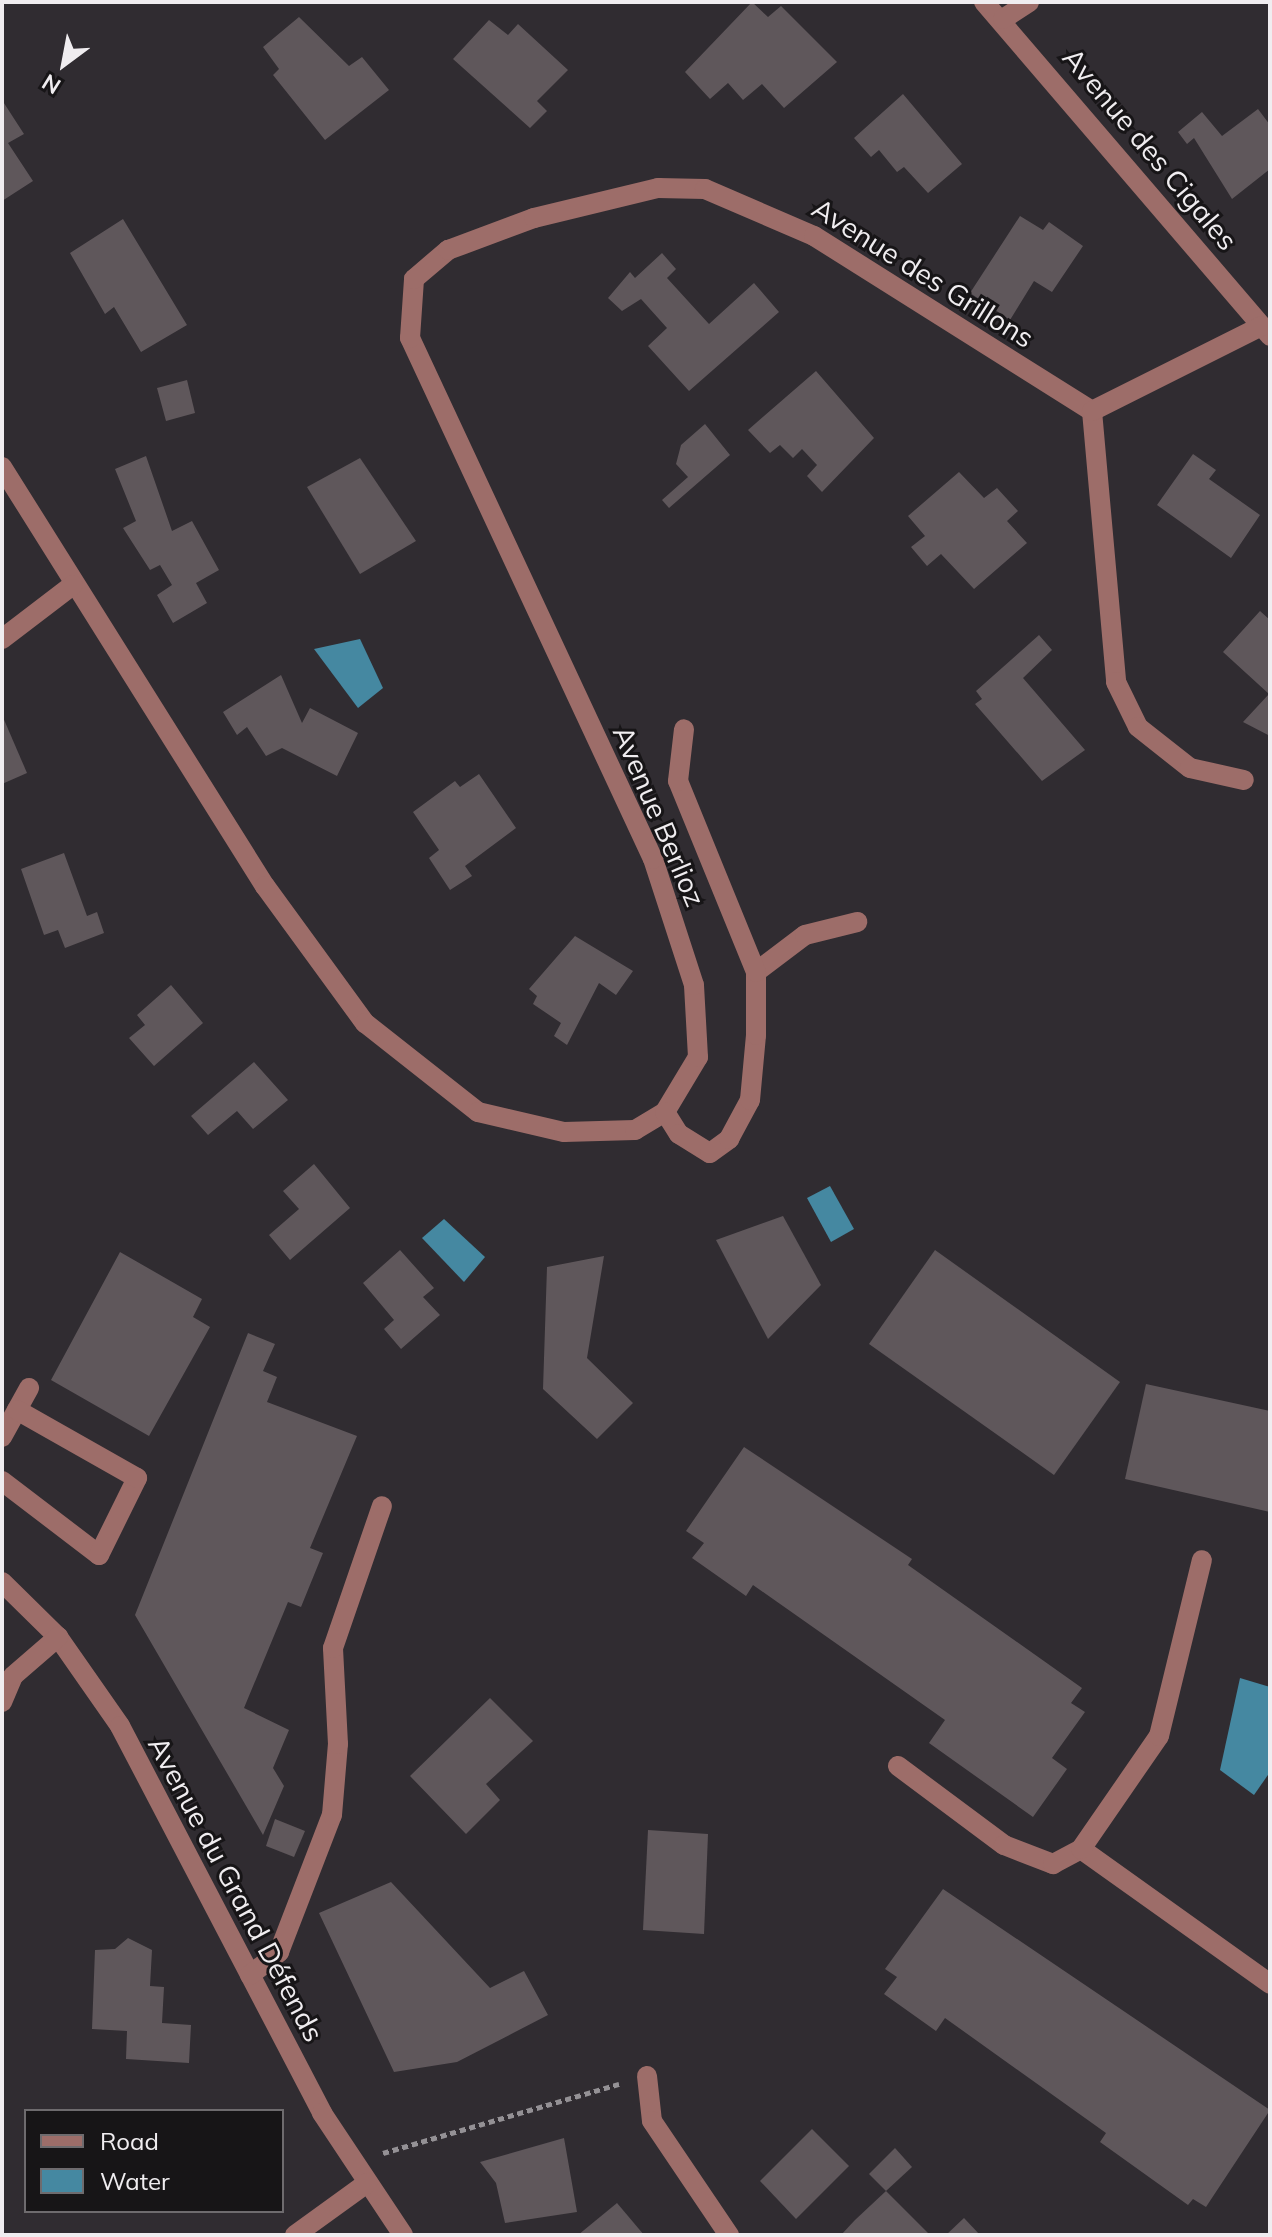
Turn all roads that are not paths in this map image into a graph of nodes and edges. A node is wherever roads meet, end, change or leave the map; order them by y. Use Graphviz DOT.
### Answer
graph roads {
  1 [pos="984,2"];
  2 [pos="1029,2"];
  3 [pos="1003,19"];
  4 [pos="534,218"];
  5 [pos="1266,331"];
  6 [pos="1092,411"];
  7 [pos="2,467"];
  8 [pos="73,585"];
  9 [pos="2,639"];
  10 [pos="684,729"];
  11 [pos="1244,780"];
  12 [pos="857,922"];
  13 [pos="756,972"];
  14 [pos="665,1112"];
  15 [pos="29,1388"];
  16 [pos="17,1410"];
  17 [pos="2,1437"];
  18 [pos="2,1481"];
  19 [pos="382,1506"];
  20 [pos="1202,1560"];
  21 [pos="2,1582"];
  22 [pos="58,1637"];
  23 [pos="2,1702"];
  24 [pos="898,1766"];
  25 [pos="1081,1849"];
  26 [pos="250,1975"];
  27 [pos="1270,1984"];
  28 [pos="647,2076"];
  29 [pos="367,2183"];
  30 [pos="295,2235"];
  31 [pos="403,2235"];
  32 [pos="729,2235"];
  1 -- 3 [label="street, Avenue des Cigales"];
  2 -- 3 [label="street"];
  3 -- 5 [label="street, Avenue des Cigales"];
  4 -- 6 [label="street, Avenue des Grillons"];
  4 -- 14 [label="street, Avenue Berlioz"];
  5 -- 6 [label="street"];
  6 -- 11 [label="street"];
  7 -- 8 [label="street"];
  8 -- 9 [label="street"];
  8 -- 14 [label="street"];
  10 -- 13 [label="street"];
  12 -- 13 [label="street"];
  13 -- 14 [label="street"];
  15 -- 16 [label="street"];
  16 -- 17 [label="street"];
  16 -- 18 [label="street"];
  19 -- 26 [label="street"];
  20 -- 25 [label="street"];
  21 -- 22 [label="street, Avenue du Grand Défends"];
  22 -- 23 [label="street"];
  22 -- 26 [label="street, Avenue du Grand Défends"];
  24 -- 25 [label="street"];
  25 -- 27 [label="street"];
  26 -- 29 [label="street, Avenue du Grand Défends"];
  28 -- 32 [label="street"];
  29 -- 30 [label="street"];
  29 -- 31 [label="street, Avenue du Grand Défends"];
}
